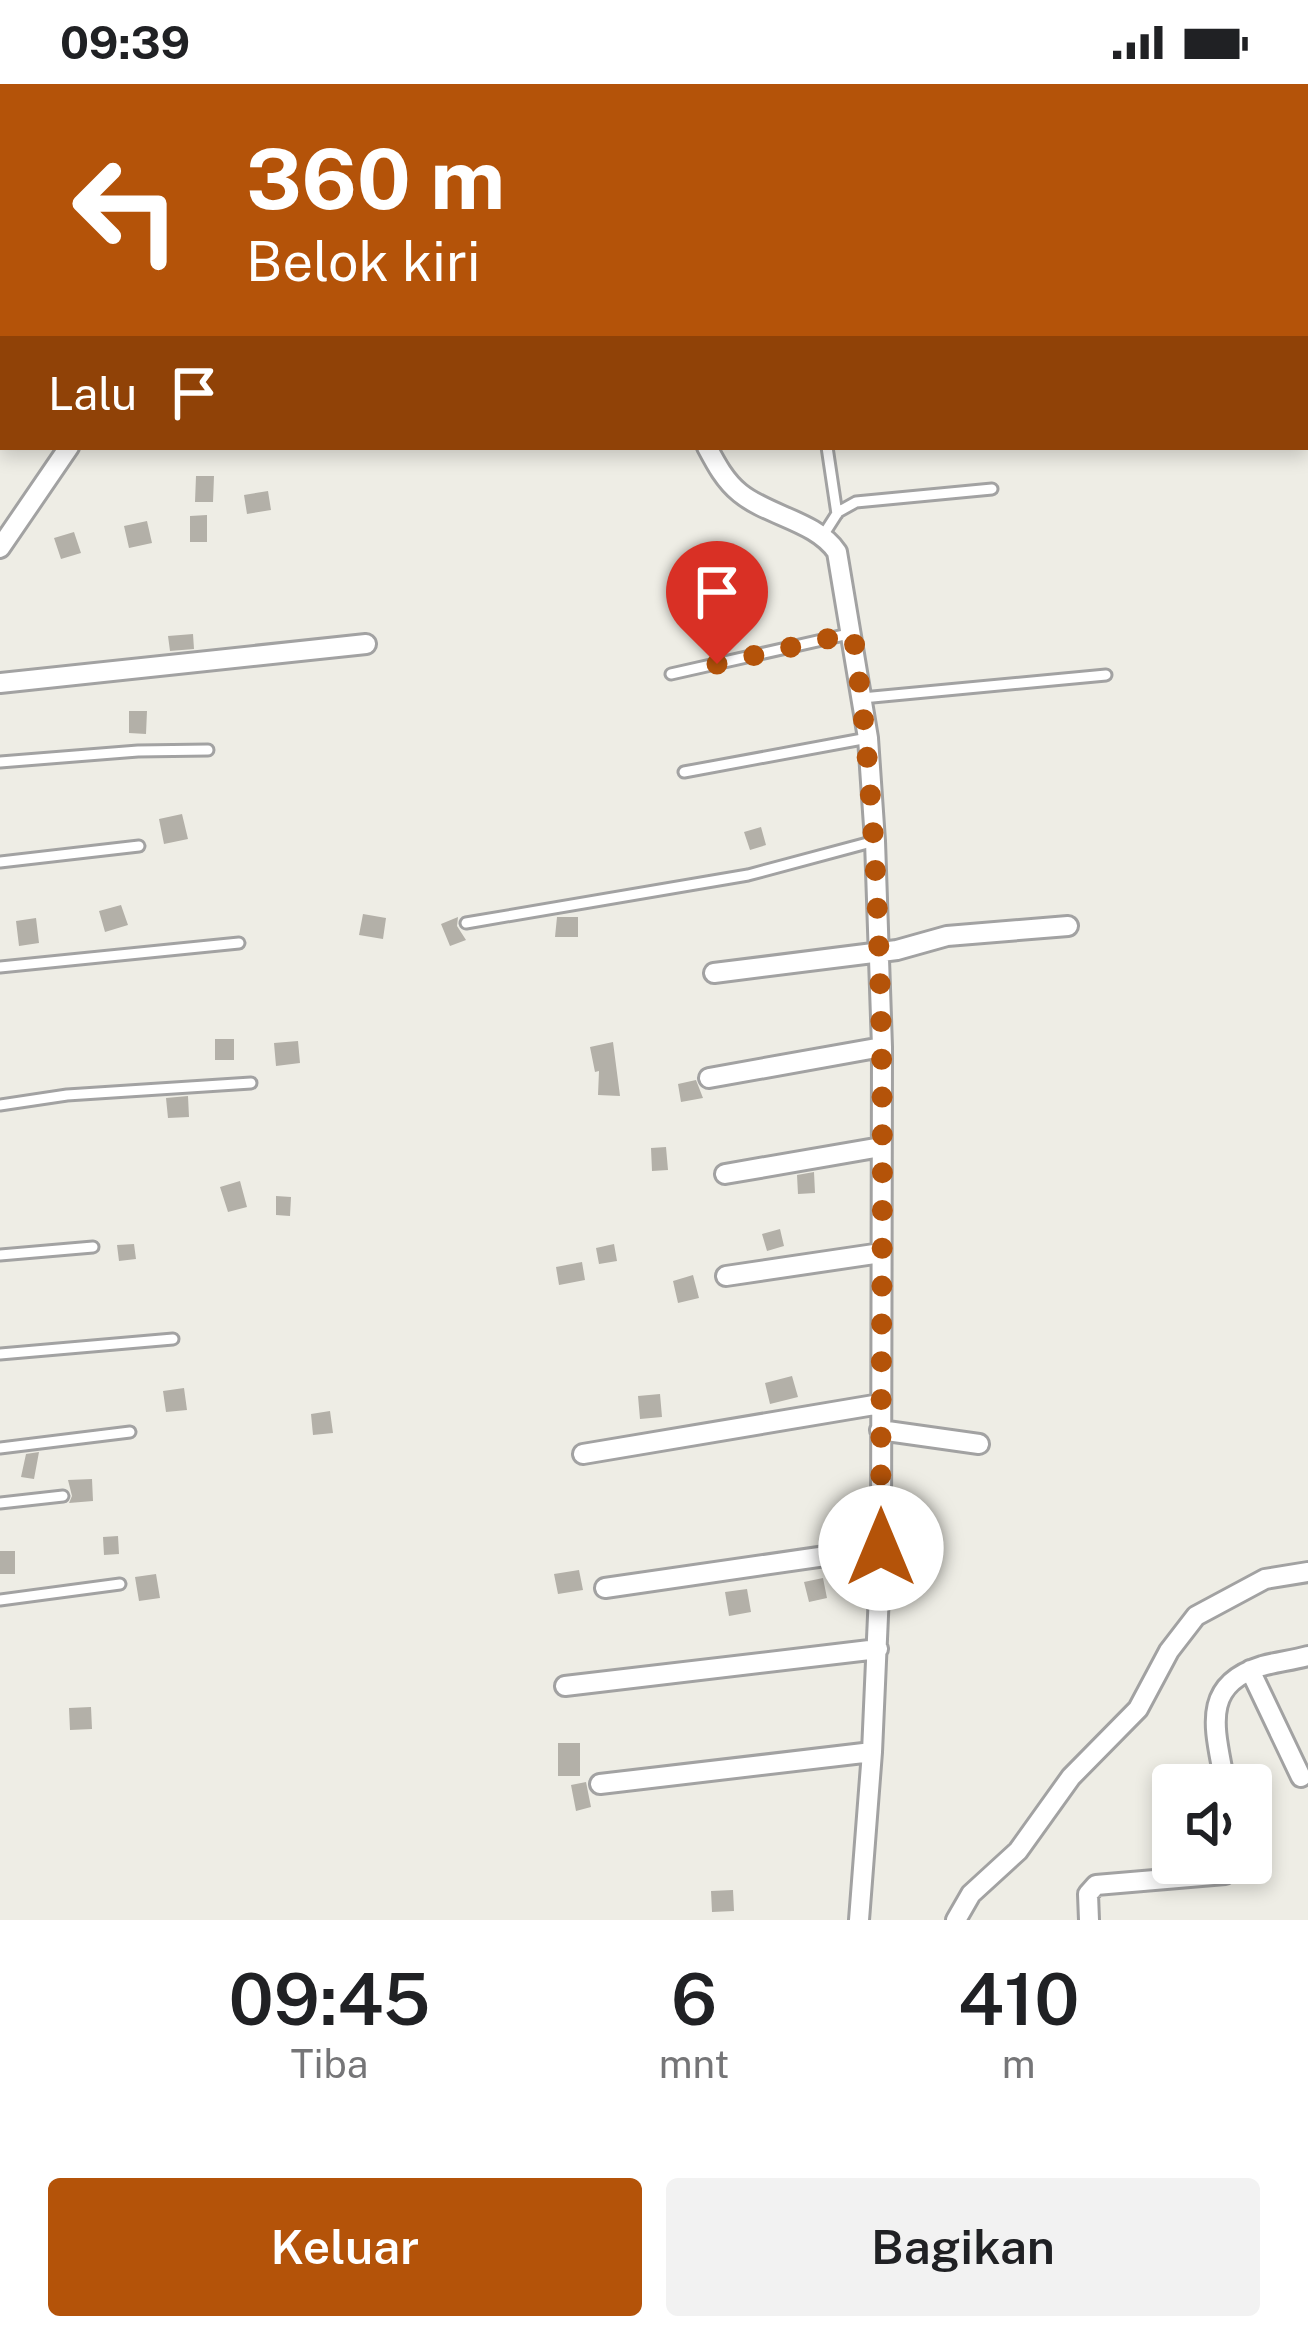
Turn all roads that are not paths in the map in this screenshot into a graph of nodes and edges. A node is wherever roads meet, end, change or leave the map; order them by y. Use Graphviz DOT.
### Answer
graph roads {
  1 [pos="67,450"];
  2 [pos="709,450"];
  3 [pos="827,450"];
  4 [pos="992,489"];
  5 [pos="837,514"];
  6 [pos="822,537"];
  7 [pos="0,548"];
  8 [pos="853,633"];
  9 [pos="366,644"];
  10 [pos="671,674"];
  11 [pos="1106,675"];
  12 [pos="0,682"];
  13 [pos="862,698"];
  14 [pos="868,738"];
  15 [pos="208,750"];
  16 [pos="0,762"];
  17 [pos="684,772"];
  18 [pos="875,841"];
  19 [pos="139,846"];
  20 [pos="0,862"];
  21 [pos="466,923"];
  22 [pos="1068,926"];
  23 [pos="239,943"];
  24 [pos="877,953"];
  25 [pos="0,967"];
  26 [pos="714,973"];
  27 [pos="881,1047"];
  28 [pos="709,1078"];
  29 [pos="251,1083"];
  30 [pos="0,1105"];
  31 [pos="881,1147"];
  32 [pos="725,1174"];
  33 [pos="93,1247"];
  34 [pos="881,1252"];
  35 [pos="0,1255"];
  36 [pos="726,1276"];
  37 [pos="172,1339"];
  38 [pos="0,1354"];
  39 [pos="880,1404"];
  40 [pos="880,1430"];
  41 [pos="130,1432"];
  42 [pos="980,1444"];
  43 [pos="0,1448"];
  44 [pos="583,1454"];
  45 [pos="63,1496"];
  46 [pos="0,1503"];
  47 [pos="881,1548"];
  48 [pos="1308,1572"];
  49 [pos="120,1584"];
  50 [pos="605,1588"];
  51 [pos="0,1600"];
  52 [pos="878,1649"];
  53 [pos="1308,1656"];
  54 [pos="1250,1670"];
  55 [pos="565,1686"];
  56 [pos="872,1752"];
  57 [pos="1222,1764"];
  58 [pos="1300,1777"];
  59 [pos="600,1784"];
  60 [pos="1152,1880"];
  61 [pos="859,1920"];
  62 [pos="956,1920"];
  63 [pos="1089,1920"];
  1 -- 7 [label="street"];
  2 -- 6 [label="street"];
  3 -- 5 [label="lane"];
  4 -- 5 [label="lane"];
  5 -- 6 [label="lane"];
  6 -- 8 [label="street"];
  8 -- 10 [label="lane"];
  8 -- 13 [label="street"];
  9 -- 12 [label="street"];
  11 -- 13 [label="lane"];
  13 -- 14 [label="street"];
  14 -- 17 [label="lane"];
  14 -- 18 [label="street"];
  15 -- 16 [label="lane"];
  18 -- 21 [label="lane"];
  18 -- 24 [label="street"];
  19 -- 20 [label="lane"];
  22 -- 24 [label="street"];
  23 -- 25 [label="lane"];
  24 -- 26 [label="street"];
  24 -- 27 [label="street"];
  27 -- 28 [label="street"];
  27 -- 31 [label="street"];
  29 -- 30 [label="lane"];
  31 -- 32 [label="street"];
  31 -- 34 [label="street"];
  33 -- 35 [label="lane"];
  34 -- 36 [label="street"];
  34 -- 39 [label="street"];
  37 -- 38 [label="lane"];
  39 -- 40 [label="street"];
  39 -- 44 [label="street"];
  40 -- 42 [label="street"];
  40 -- 47 [label="street"];
  41 -- 43 [label="lane"];
  45 -- 46 [label="lane"];
  47 -- 50 [label="street"];
  47 -- 52 [label="street"];
  48 -- 62 [label="street"];
  49 -- 51 [label="lane"];
  52 -- 55 [label="street"];
  52 -- 56 [label="street"];
  53 -- 54 [label="street"];
  54 -- 57 [label="street"];
  54 -- 58 [label="street"];
  56 -- 59 [label="street"];
  56 -- 61 [label="street"];
  60 -- 63 [label="street"];
}
